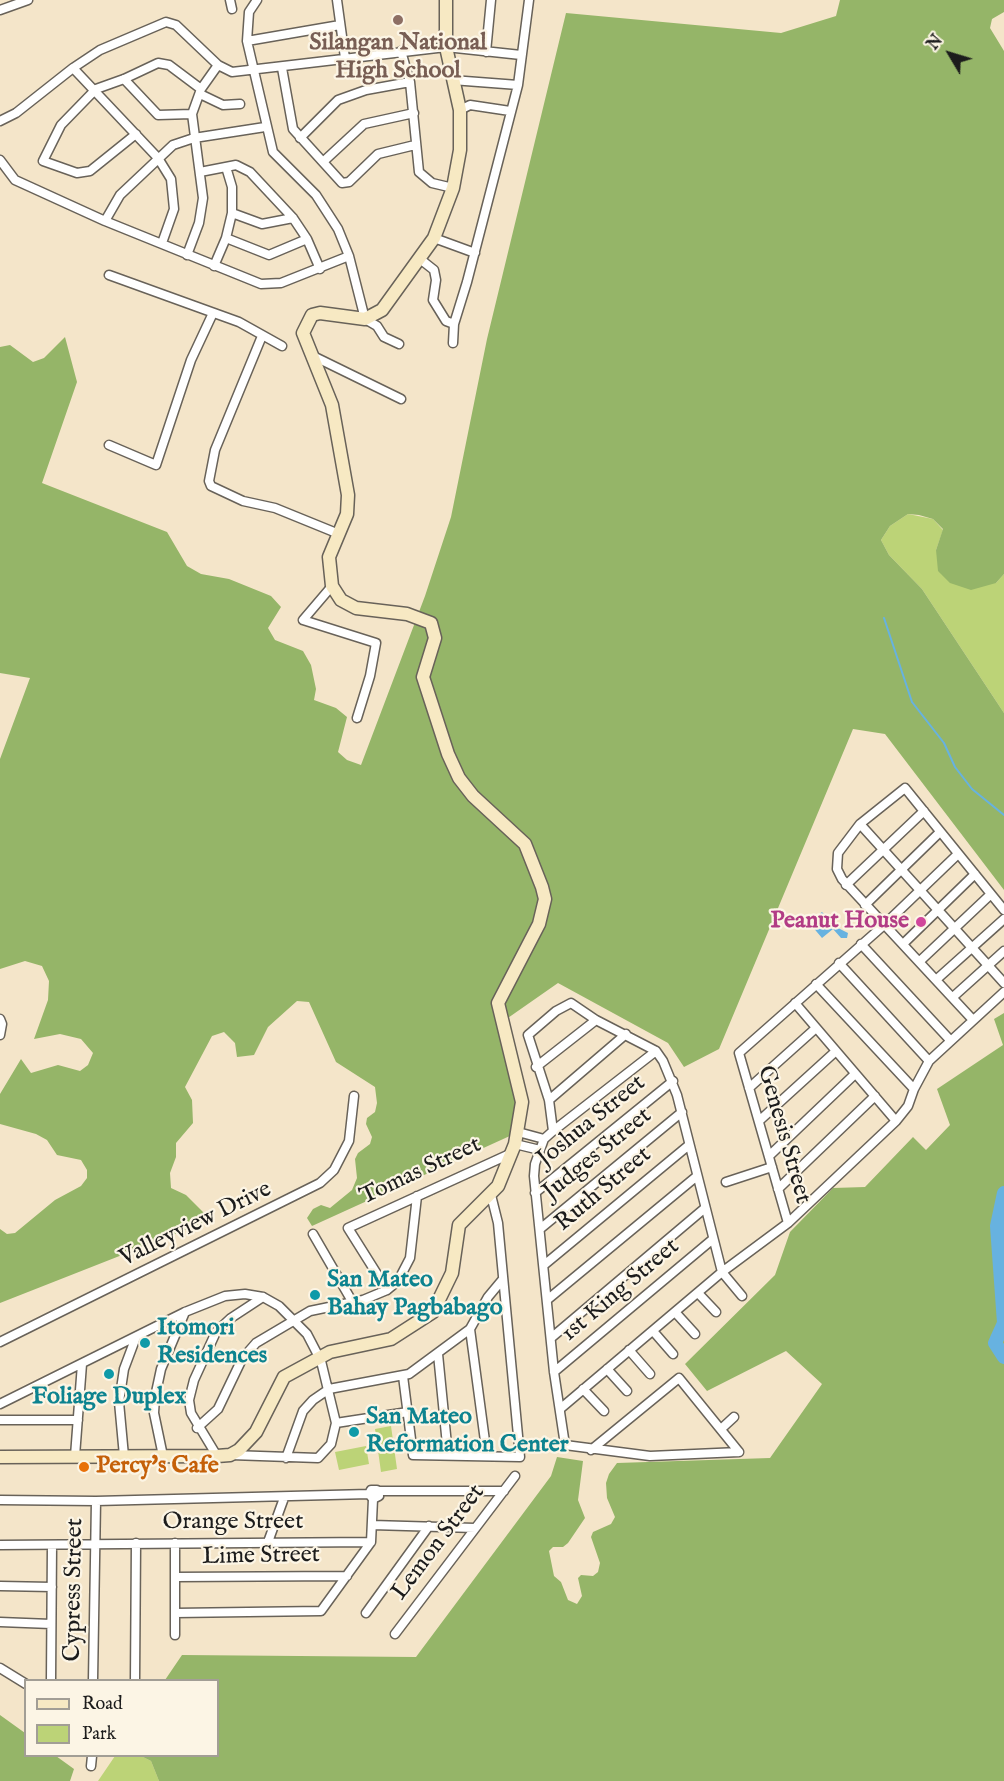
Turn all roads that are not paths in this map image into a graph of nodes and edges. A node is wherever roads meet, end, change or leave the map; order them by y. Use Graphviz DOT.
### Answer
graph roads {
  1 [pos="257,0"];
  2 [pos="337,0"];
  3 [pos="446,0"];
  4 [pos="491,0"];
  5 [pos="529,0"];
  6 [pos="24,1"];
  7 [pos="0,10"];
  8 [pos="340,25"];
  9 [pos="247,41"];
  10 [pos="446,47"];
  11 [pos="401,51"];
  12 [pos="486,52"];
  13 [pos="521,55"];
  14 [pos="345,58"];
  15 [pos="218,65"];
  16 [pos="73,68"];
  17 [pos="282,68"];
  18 [pos="254,71"];
  19 [pos="124,79"];
  20 [pos="452,80"];
  21 [pos="410,82"];
  22 [pos="518,85"];
  23 [pos="96,89"];
  24 [pos="200,91"];
  25 [pos="240,104"];
  26 [pos="460,110"];
  27 [pos="510,111"];
  28 [pos="414,113"];
  29 [pos="192,114"];
  30 [pos="0,121"];
  31 [pos="265,126"];
  32 [pos="136,134"];
  33 [pos="194,138"];
  34 [pos="300,138"];
  35 [pos="415,146"];
  36 [pos="158,158"];
  37 [pos="0,160"];
  38 [pos="324,161"];
  39 [pos="226,167"];
  40 [pos="200,172"];
  41 [pos="453,188"];
  42 [pos="232,213"];
  43 [pos="293,218"];
  44 [pos="105,221"];
  45 [pos="226,238"];
  46 [pos="434,238"];
  47 [pos="307,239"];
  48 [pos="162,243"];
  49 [pos="475,253"];
  50 [pos="187,255"];
  51 [pos="349,256"];
  52 [pos="420,259"];
  53 [pos="214,266"];
  54 [pos="320,269"];
  55 [pos="109,275"];
  56 [pos="213,313"];
  57 [pos="365,319"];
  58 [pos="454,324"];
  59 [pos="262,336"];
  60 [pos="453,343"];
  61 [pos="399,344"];
  62 [pos="282,346"];
  63 [pos="310,354"];
  64 [pos="401,399"];
  65 [pos="109,445"];
  66 [pos="339,534"];
  67 [pos="332,586"];
  68 [pos="357,718"];
  69 [pos="924,811"];
  70 [pos="860,824"];
  71 [pos="940,832"];
  72 [pos="884,850"];
  73 [pos="958,854"];
  74 [pos="901,870"];
  75 [pos="975,874"];
  76 [pos="846,885"];
  77 [pos="920,890"];
  78 [pos="991,894"];
  79 [pos="865,905"];
  80 [pos="938,910"];
  81 [pos="1004,910"];
  82 [pos="1004,919"];
  83 [pos="884,925"];
  84 [pos="955,928"];
  85 [pos="861,944"];
  86 [pos="903,944"];
  87 [pos="972,948"];
  88 [pos="1004,951"];
  89 [pos="920,961"];
  90 [pos="839,963"];
  91 [pos="988,965"];
  92 [pos="936,979"];
  93 [pos="1004,983"];
  94 [pos="816,984"];
  95 [pos="1004,992"];
  96 [pos="953,997"];
  97 [pos="795,1003"];
  98 [pos="596,1020"];
  99 [pos="973,1020"];
  100 [pos="1,1022"];
  101 [pos="816,1028"];
  102 [pos="626,1034"];
  103 [pos="0,1035"];
  104 [pos="950,1040"];
  105 [pos="656,1051"];
  106 [pos="836,1051"];
  107 [pos="929,1061"];
  108 [pos="536,1066"];
  109 [pos="855,1074"];
  110 [pos="673,1081"];
  111 [pos="749,1088"];
  112 [pos="914,1089"];
  113 [pos="354,1096"];
  114 [pos="875,1096"];
  115 [pos="549,1100"];
  116 [pos="681,1112"];
  117 [pos="896,1120"];
  118 [pos="759,1121"];
  119 [pos="553,1131"];
  120 [pos="544,1139"];
  121 [pos="515,1143"];
  122 [pos="689,1145"];
  123 [pos="540,1150"];
  124 [pos="769,1156"];
  125 [pos="772,1167"];
  126 [pos="697,1176"];
  127 [pos="726,1182"];
  128 [pos="778,1189"];
  129 [pos="536,1193"];
  130 [pos="491,1195"];
  131 [pos="417,1196"];
  132 [pos="705,1209"];
  133 [pos="788,1223"];
  134 [pos="540,1229"];
  135 [pos="313,1234"];
  136 [pos="713,1239"];
  137 [pos="544,1264"];
  138 [pos="722,1272"];
  139 [pos="503,1279"];
  140 [pos="387,1290"];
  141 [pos="698,1293"];
  142 [pos="742,1296"];
  143 [pos="263,1297"];
  144 [pos="547,1300"];
  145 [pos="353,1303"];
  146 [pos="185,1312"];
  147 [pos="675,1312"];
  148 [pos="716,1312"];
  149 [pos="295,1319"];
  150 [pos="470,1329"];
  151 [pos="653,1331"];
  152 [pos="695,1334"];
  153 [pos="136,1337"];
  154 [pos="550,1338"];
  155 [pos="0,1342"];
  156 [pos="629,1350"];
  157 [pos="438,1354"];
  158 [pos="673,1354"];
  159 [pos="319,1357"];
  160 [pos="82,1364"];
  161 [pos="607,1369"];
  162 [pos="554,1372"];
  163 [pos="650,1374"];
  164 [pos="403,1376"];
  165 [pos="329,1389"];
  166 [pos="583,1389"];
  167 [pos="627,1391"];
  168 [pos="0,1404"];
  169 [pos="560,1409"];
  170 [pos="604,1411"];
  171 [pos="408,1412"];
  172 [pos="734,1417"];
  173 [pos="0,1420"];
  174 [pos="78,1420"];
  175 [pos="336,1423"];
  176 [pos="198,1428"];
  177 [pos="721,1429"];
  178 [pos="591,1450"];
  179 [pos="230,1455"];
  180 [pos="448,1455"];
  181 [pos="75,1456"];
  182 [pos="124,1456"];
  183 [pos="163,1456"];
  184 [pos="217,1456"];
  185 [pos="487,1456"];
  186 [pos="0,1457"];
  187 [pos="286,1458"];
  188 [pos="515,1476"];
  189 [pos="504,1491"];
  190 [pos="373,1495"];
  191 [pos="284,1498"];
  192 [pos="0,1500"];
  193 [pos="96,1501"];
  194 [pos="372,1525"];
  195 [pos="429,1526"];
  196 [pos="475,1528"];
  197 [pos="268,1542"];
  198 [pos="371,1542"];
  199 [pos="95,1543"];
  200 [pos="175,1543"];
  201 [pos="136,1544"];
  202 [pos="0,1545"];
  203 [pos="52,1545"];
  204 [pos="347,1576"];
  205 [pos="175,1577"];
  206 [pos="0,1586"];
  207 [pos="52,1587"];
  208 [pos="175,1613"];
  209 [pos="366,1613"];
  210 [pos="0,1622"];
  211 [pos="51,1623"];
  212 [pos="395,1634"];
  213 [pos="175,1635"];
  214 [pos="0,1668"];
  215 [pos="51,1679"];
  216 [pos="93,1679"];
  217 [pos="135,1679"];
  218 [pos="24,1683"];
  219 [pos="92,1757"];
  220 [pos="91,1766"];
  1 -- 9 [label="street"];
  2 -- 8 [label="street"];
  3 -- 10 [label="street"];
  4 -- 12 [label="street"];
  5 -- 13 [label="street"];
  6 -- 7 [label="street"];
  8 -- 9 [label="street"];
  8 -- 14 [label="street"];
  9 -- 18 [label="street"];
  10 -- 11 [label="street"];
  10 -- 12 [label="street"];
  10 -- 20 [label="street"];
  11 -- 14 [label="street"];
  11 -- 21 [label="street"];
  12 -- 13 [label="street"];
  13 -- 22 [label="street"];
  14 -- 17 [label="street"];
  15 -- 16 [label="street"];
  15 -- 18 [label="street"];
  15 -- 24 [label="street"];
  16 -- 23 [label="street"];
  16 -- 30 [label="street"];
  17 -- 18 [label="street"];
  17 -- 34 [label="street"];
  18 -- 31 [label="street"];
  19 -- 23 [label="street"];
  19 -- 24 [label="street"];
  19 -- 29 [label="street"];
  20 -- 22 [label="street"];
  20 -- 26 [label="street"];
  21 -- 28 [label="street"];
  21 -- 34 [label="street"];
  22 -- 27 [label="street"];
  23 -- 32 [label="street"];
  23 -- 32 [label="street"];
  24 -- 25 [label="street"];
  24 -- 29 [label="street"];
  26 -- 27 [label="street"];
  26 -- 41 [label="street"];
  27 -- 49 [label="street"];
  28 -- 35 [label="street"];
  28 -- 38 [label="street"];
  29 -- 33 [label="street"];
  31 -- 33 [label="street"];
  31 -- 51 [label="street"];
  32 -- 36 [label="street"];
  33 -- 36 [label="street"];
  33 -- 40 [label="street"];
  34 -- 38 [label="street"];
  35 -- 38 [label="street"];
  35 -- 41 [label="street"];
  36 -- 44 [label="street"];
  36 -- 48 [label="street"];
  37 -- 44 [label="street"];
  39 -- 40 [label="street"];
  39 -- 42 [label="street"];
  39 -- 43 [label="street"];
  40 -- 50 [label="street"];
  41 -- 46 [label="street"];
  42 -- 43 [label="street"];
  42 -- 45 [label="street"];
  43 -- 47 [label="street"];
  44 -- 48 [label="street"];
  45 -- 47 [label="street"];
  45 -- 53 [label="street"];
  46 -- 49 [label="street"];
  46 -- 52 [label="street"];
  47 -- 54 [label="street"];
  48 -- 50 [label="street"];
  49 -- 58 [label="street"];
  50 -- 53 [label="street"];
  51 -- 54 [label="street"];
  51 -- 57 [label="street"];
  52 -- 57 [label="street"];
  52 -- 58 [label="street"];
  53 -- 54 [label="street"];
  55 -- 56 [label="street"];
  56 -- 59 [label="street"];
  56 -- 65 [label="street"];
  57 -- 61 [label="street"];
  57 -- 63 [label="street"];
  58 -- 60 [label="street"];
  59 -- 62 [label="street"];
  59 -- 66 [label="street"];
  63 -- 64 [label="street"];
  63 -- 66 [label="street"];
  66 -- 67 [label="street"];
  67 -- 68 [label="street"];
  67 -- 121 [label="street"];
  69 -- 70 [label="street"];
  69 -- 71 [label="street"];
  69 -- 72 [label="street"];
  70 -- 72 [label="street"];
  70 -- 76 [label="street"];
  71 -- 73 [label="street"];
  71 -- 74 [label="street"];
  72 -- 74 [label="street"];
  72 -- 76 [label="street"];
  73 -- 75 [label="street"];
  73 -- 77 [label="street, Genesis Street"];
  74 -- 77 [label="street"];
  74 -- 79 [label="street"];
  75 -- 78 [label="street"];
  75 -- 80 [label="street"];
  76 -- 79 [label="street"];
  77 -- 80 [label="street"];
  77 -- 83 [label="street, Genesis Street"];
  78 -- 81 [label="street"];
  78 -- 84 [label="street"];
  79 -- 83 [label="street"];
  80 -- 84 [label="street"];
  80 -- 86 [label="street"];
  82 -- 87 [label="street"];
  83 -- 85 [label="street, Genesis Street"];
  83 -- 86 [label="street"];
  84 -- 87 [label="street"];
  84 -- 89 [label="street"];
  85 -- 90 [label="street, Genesis Street"];
  85 -- 104 [label="street"];
  86 -- 89 [label="street"];
  87 -- 91 [label="street"];
  87 -- 92 [label="street"];
  88 -- 91 [label="street"];
  89 -- 92 [label="street"];
  90 -- 94 [label="street, Genesis Street"];
  90 -- 107 [label="street"];
  91 -- 93 [label="street"];
  91 -- 96 [label="street"];
  92 -- 96 [label="street"];
  94 -- 97 [label="street, Genesis Street"];
  94 -- 112 [label="street"];
  95 -- 99 [label="street, Genesis Street"];
  96 -- 99 [label="street"];
  97 -- 101 [label="street"];
  97 -- 111 [label="street, Genesis Street"];
  98 -- 102 [label="street"];
  98 -- 108 [label="street"];
  98 -- 108 [label="street"];
  99 -- 104 [label="street, Genesis Street"];
  100 -- 103 [label="street"];
  101 -- 106 [label="street"];
  101 -- 111 [label="street"];
  102 -- 105 [label="street"];
  102 -- 115 [label="street"];
  104 -- 107 [label="street, Genesis Street"];
  105 -- 110 [label="street"];
  105 -- 119 [label="street"];
  106 -- 109 [label="street"];
  106 -- 118 [label="street"];
  107 -- 112 [label="street, Genesis Street"];
  108 -- 115 [label="street"];
  109 -- 114 [label="street"];
  109 -- 124 [label="street"];
  110 -- 116 [label="street"];
  110 -- 129 [label="street, Joshua Street"];
  111 -- 118 [label="street, Genesis Street"];
  112 -- 117 [label="street, Genesis Street"];
  113 -- 155 [label="street, Valleyview Drive"];
  114 -- 117 [label="street"];
  114 -- 128 [label="street"];
  115 -- 119 [label="street"];
  116 -- 122 [label="street"];
  116 -- 134 [label="street, Judges Street"];
  117 -- 133 [label="street, Genesis Street"];
  118 -- 124 [label="street, Genesis Street"];
  119 -- 120 [label="street"];
  120 -- 121 [label="street"];
  120 -- 123 [label="street"];
  121 -- 123 [label="street"];
  121 -- 130 [label="street"];
  121 -- 131 [label="street, Tomas Street"];
  122 -- 126 [label="street"];
  122 -- 137 [label="street, Ruth Street"];
  123 -- 129 [label="street"];
  124 -- 125 [label="street, Genesis Street"];
  125 -- 127 [label="street"];
  125 -- 128 [label="street, Genesis Street"];
  126 -- 132 [label="street"];
  126 -- 144 [label="street"];
  128 -- 133 [label="street, Genesis Street"];
  129 -- 134 [label="street"];
  130 -- 139 [label="street"];
  130 -- 159 [label="street"];
  131 -- 140 [label="street"];
  131 -- 140 [label="street, Tomas Street"];
  132 -- 136 [label="street"];
  132 -- 154 [label="street"];
  133 -- 138 [label="street, Genesis Street"];
  134 -- 137 [label="street"];
  135 -- 145 [label="street"];
  136 -- 138 [label="street"];
  136 -- 162 [label="street, 1st King Street"];
  137 -- 144 [label="street"];
  138 -- 141 [label="street, Genesis Street"];
  138 -- 142 [label="street"];
  139 -- 150 [label="street"];
  139 -- 185 [label="street"];
  140 -- 145 [label="street"];
  141 -- 147 [label="street, Genesis Street"];
  141 -- 148 [label="street"];
  143 -- 146 [label="street"];
  143 -- 149 [label="street"];
  143 -- 176 [label="street"];
  144 -- 154 [label="street"];
  145 -- 149 [label="street"];
  146 -- 153 [label="street"];
  146 -- 183 [label="street"];
  147 -- 151 [label="street, Genesis Street"];
  147 -- 152 [label="street"];
  149 -- 159 [label="street"];
  149 -- 176 [label="street"];
  150 -- 157 [label="street"];
  150 -- 185 [label="street"];
  151 -- 156 [label="street, Genesis Street"];
  151 -- 158 [label="street"];
  153 -- 160 [label="street"];
  153 -- 182 [label="street"];
  154 -- 162 [label="street"];
  156 -- 161 [label="street, Genesis Street"];
  156 -- 163 [label="street"];
  157 -- 164 [label="street"];
  157 -- 180 [label="street"];
  159 -- 165 [label="street"];
  159 -- 179 [label="street"];
  160 -- 168 [label="street"];
  160 -- 174 [label="street"];
  161 -- 166 [label="street, Genesis Street"];
  161 -- 167 [label="street"];
  162 -- 169 [label="street"];
  164 -- 165 [label="street"];
  164 -- 171 [label="street"];
  165 -- 175 [label="street"];
  165 -- 187 [label="street"];
  166 -- 169 [label="street, Genesis Street"];
  166 -- 170 [label="street"];
  169 -- 178 [label="street"];
  171 -- 175 [label="street"];
  171 -- 180 [label="street"];
  172 -- 177 [label="street"];
  173 -- 174 [label="street"];
  174 -- 181 [label="street"];
  175 -- 187 [label="street"];
  176 -- 184 [label="street"];
  177 -- 178 [label="street"];
  177 -- 178 [label="street"];
  179 -- 184 [label="street"];
  179 -- 187 [label="street"];
  180 -- 185 [label="street"];
  181 -- 182 [label="street"];
  181 -- 186 [label="street"];
  182 -- 183 [label="street"];
  183 -- 184 [label="street"];
  188 -- 189 [label="street, Lemon Street"];
  189 -- 190 [label="street"];
  189 -- 196 [label="street, Lemon Street"];
  190 -- 191 [label="street"];
  190 -- 194 [label="street"];
  191 -- 193 [label="street"];
  191 -- 197 [label="street"];
  192 -- 193 [label="street"];
  193 -- 199 [label="street, Cypress Street"];
  194 -- 195 [label="street"];
  194 -- 198 [label="street"];
  195 -- 196 [label="street"];
  195 -- 209 [label="street"];
  196 -- 212 [label="street, Lemon Street"];
  197 -- 198 [label="street, Orange Street"];
  197 -- 200 [label="street, Orange Street"];
  198 -- 204 [label="street"];
  199 -- 201 [label="street, Orange Street"];
  199 -- 203 [label="street, Orange Street"];
  199 -- 216 [label="street, Cypress Street"];
  200 -- 201 [label="street, Orange Street"];
  200 -- 205 [label="street"];
  201 -- 217 [label="street"];
  202 -- 203 [label="street, Orange Street"];
  203 -- 207 [label="street"];
  204 -- 205 [label="street, Lime Street"];
  204 -- 208 [label="street"];
  205 -- 208 [label="street"];
  206 -- 207 [label="street"];
  207 -- 211 [label="street"];
  208 -- 213 [label="street"];
  210 -- 211 [label="street"];
  211 -- 215 [label="street"];
  214 -- 218 [label="street"];
  219 -- 220 [label="street"];
}
